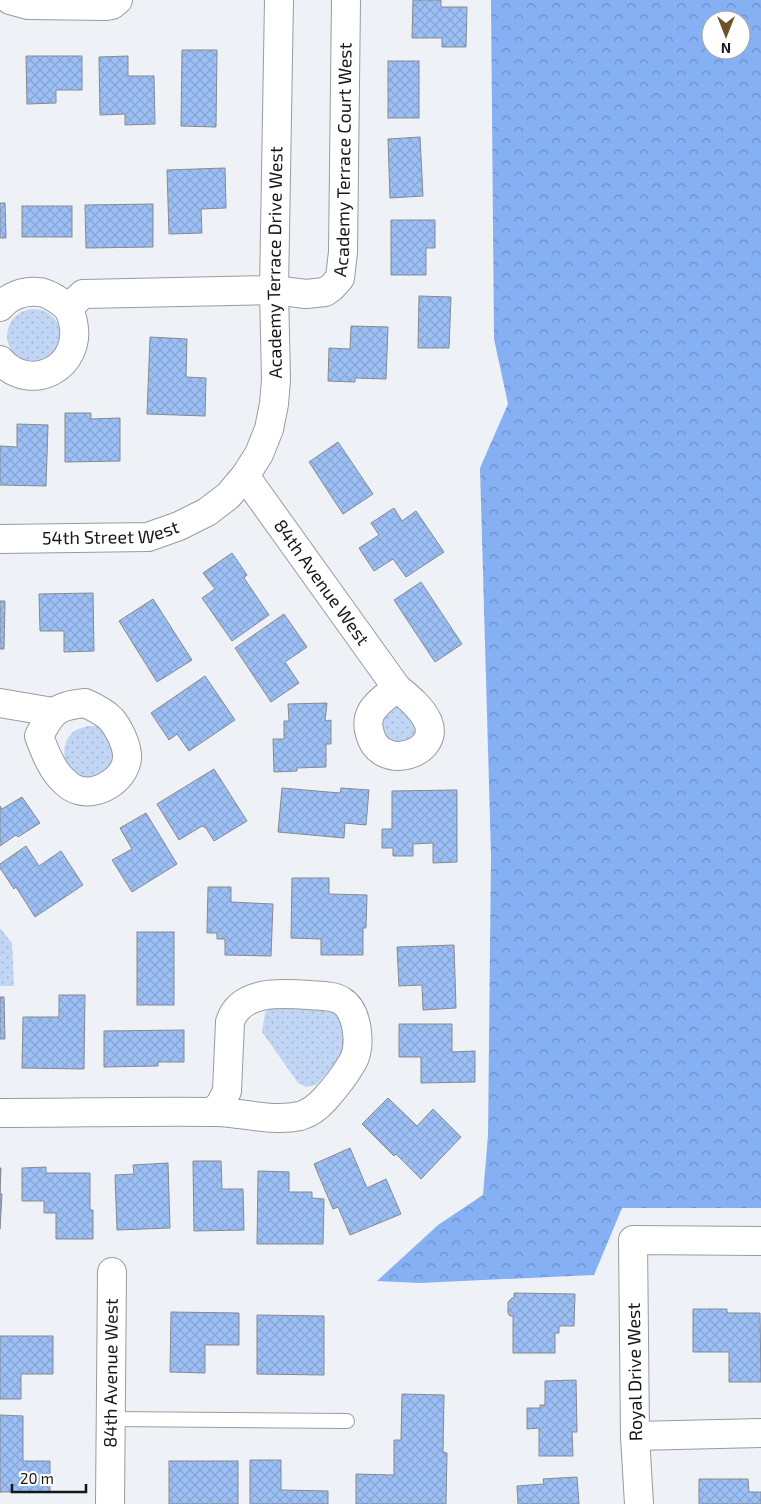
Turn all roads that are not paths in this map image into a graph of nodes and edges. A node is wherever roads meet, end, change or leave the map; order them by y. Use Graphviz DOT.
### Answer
graph roads {
  1 [pos="10,0"];
  2 [pos="118,0"];
  3 [pos="279,0"];
  4 [pos="346,0"];
  5 [pos="274,290"];
  6 [pos="0,307"];
  7 [pos="68,308"];
  8 [pos="0,360"];
  9 [pos="245,476"];
  10 [pos="215,506"];
  11 [pos="0,539"];
  12 [pos="397,688"];
  13 [pos="0,703"];
  14 [pos="53,712"];
  15 [pos="0,1112"];
  16 [pos="211,1112"];
  17 [pos="761,1241"];
  18 [pos="112,1272"];
  19 [pos="110,1418"];
  20 [pos="347,1421"];
  21 [pos="761,1433"];
  22 [pos="635,1436"];
  23 [pos="110,1504"];
  24 [pos="639,1504"];
  1 -- 2 [label="street"];
  3 -- 5 [label="street, Academy Terrace Drive West"];
  4 -- 5 [label="street, Academy Terrace Court West"];
  5 -- 7 [label="street, Academy Terrace Court West"];
  5 -- 9 [label="street, Academy Terrace Drive West"];
  6 -- 7 [label="street"];
  7 -- 8 [label="street"];
  9 -- 10 [label="street, Academy Terrace Drive West"];
  9 -- 12 [label="street, 84th Avenue West"];
  10 -- 11 [label="street, 54th Street West"];
  13 -- 14 [label="street"];
  15 -- 16 [label="street"];
  16 -- 16 [label="street"];
  17 -- 22 [label="street, Royal Drive West"];
  18 -- 19 [label="street, 84th Avenue West"];
  19 -- 20 [label="lane"];
  19 -- 23 [label="street, 84th Avenue West"];
  21 -- 22 [label="street"];
  22 -- 24 [label="street, Royal Drive West"];
}
